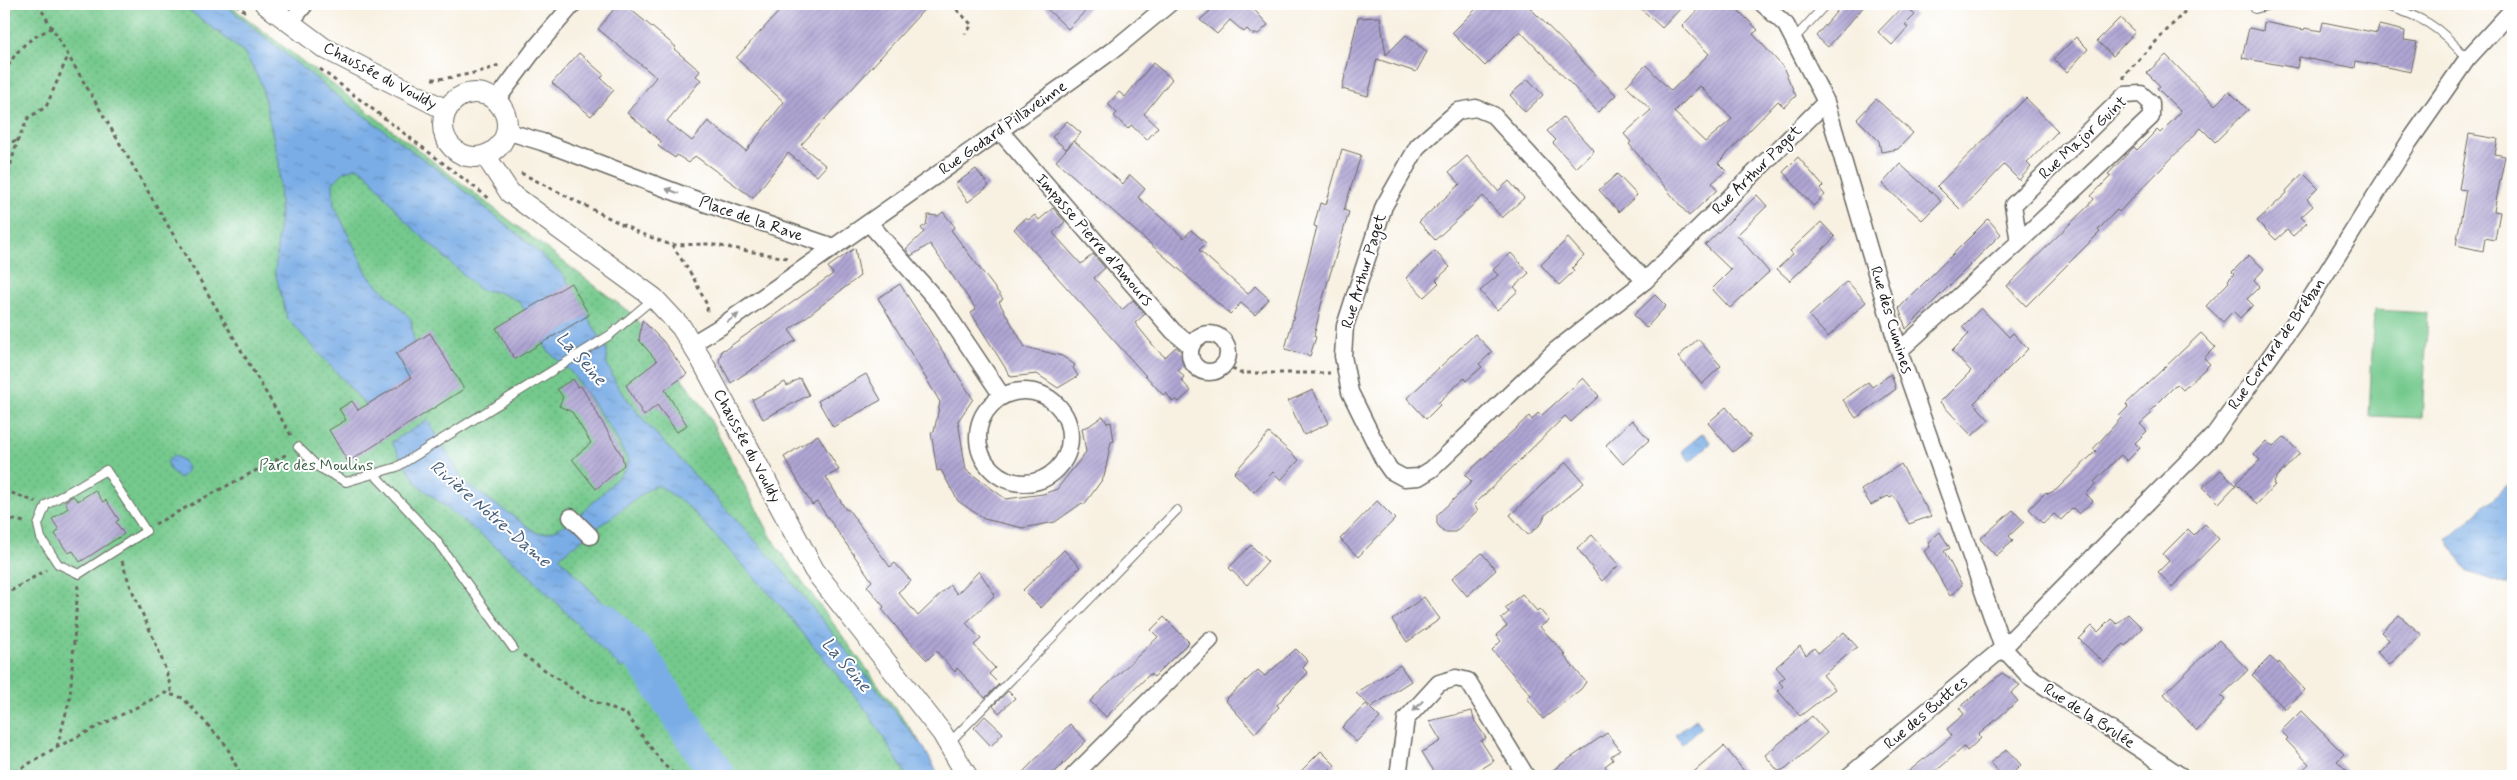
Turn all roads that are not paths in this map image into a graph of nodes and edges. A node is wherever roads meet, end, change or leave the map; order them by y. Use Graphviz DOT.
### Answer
graph roads {
  1 [pos="305,4"];
  2 [pos="573,4"];
  3 [pos="1168,4"];
  4 [pos="1763,4"];
  5 [pos="1826,4"];
  6 [pos="2273,4"];
  7 [pos="2379,4"];
  8 [pos="2255,9"];
  9 [pos="260,11"];
  10 [pos="2510,17"];
  11 [pos="290,22"];
  12 [pos="1794,39"];
  13 [pos="2467,60"];
  14 [pos="496,101"];
  15 [pos="1826,102"];
  16 [pos="446,110"];
  17 [pos="506,131"];
  18 [pos="1000,131"];
  19 [pos="485,155"];
  20 [pos="869,223"];
  21 [pos="2019,242"];
  22 [pos="834,247"];
  23 [pos="1645,281"];
  24 [pos="654,298"];
  25 [pos="692,344"];
  26 [pos="1191,346"];
  27 [pos="1899,351"];
  28 [pos="1002,396"];
  29 [pos="298,448"];
  30 [pos="374,474"];
  31 [pos="1177,510"];
  32 [pos="571,516"];
  33 [pos="590,536"];
  34 [pos="78,574"];
  35 [pos="1210,640"];
  36 [pos="513,648"];
  37 [pos="2002,648"];
  38 [pos="949,743"];
  39 [pos="967,776"];
  40 [pos="1073,776"];
  41 [pos="1398,776"];
  42 [pos="1526,776"];
  43 [pos="1849,776"];
  44 [pos="2180,776"];
  1 -- 11 [label="street"];
  2 -- 14 [label="street"];
  3 -- 18 [label="street, Rue Godard Pillaveinne"];
  4 -- 12 [label="street, Rue des Cumines"];
  5 -- 12 [label="lane"];
  6 -- 8 [label="lane"];
  7 -- 13 [label="lane"];
  9 -- 11 [label="street, Chaussée du Vouldy"];
  10 -- 13 [label="street, Rue Corrard de Bréban"];
  11 -- 16 [label="street, Chaussée du Vouldy"];
  12 -- 15 [label="street, Rue des Cumines"];
  13 -- 37 [label="street, Rue Corrard de Bréban"];
  14 -- 16 [label="street"];
  14 -- 17 [label="street"];
  15 -- 23 [label="street, Rue Arthur Paget"];
  15 -- 27 [label="street, Rue des Cumines"];
  16 -- 19 [label="street"];
  17 -- 19 [label="street"];
  22 -- 17 [label="street, Place de la Rave, one-way"];
  18 -- 20 [label="street, Rue Godard Pillaveinne"];
  18 -- 26 [label="street, Impasse Pierre d'Amours"];
  19 -- 24 [label="street, Chaussée du Vouldy"];
  20 -- 22 [label="street, Rue Godard Pillaveinne"];
  20 -- 28 [label="street"];
  21 -- 21 [label="street, Rue Major Guint"];
  21 -- 27 [label="street, Rue Major Guint"];
  25 -- 22 [label="street, Place de la Rave, one-way"];
  23 -- 23 [label="street, Rue Arthur Paget"];
  24 -- 25 [label="street, Chaussée du Vouldy"];
  24 -- 30 [label="lane"];
  25 -- 38 [label="street, Chaussée du Vouldy"];
  26 -- 26 [label="street"];
  27 -- 37 [label="street, Rue des Cumines"];
  28 -- 28 [label="street"];
  29 -- 30 [label="lane"];
  30 -- 36 [label="lane"];
  31 -- 38 [label="lane"];
  32 -- 33 [label="street"];
  34 -- 34 [label="lane"];
  35 -- 40 [label="street"];
  37 -- 43 [label="street, Rue des Buttes"];
  37 -- 44 [label="street, Rue de la Brulée"];
  38 -- 39 [label="street, Chaussée du Vouldy"];
  42 -- 41 [label="street, one-way"];
}
